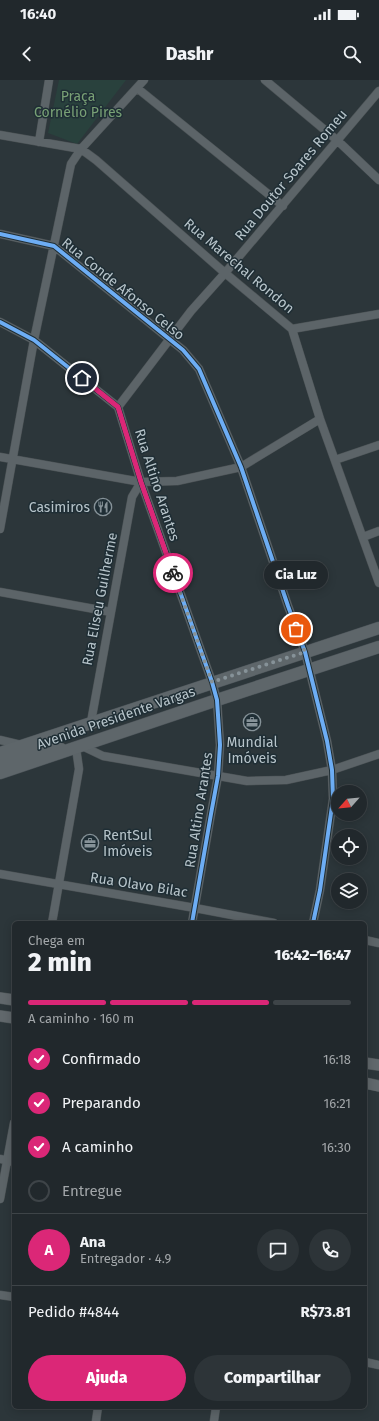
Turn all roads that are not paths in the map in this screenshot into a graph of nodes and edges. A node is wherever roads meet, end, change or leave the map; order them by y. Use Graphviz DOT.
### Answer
graph roads {
  1 [pos="49,80"];
  2 [pos="144,80"];
  3 [pos="265,80"];
  4 [pos="137,88"];
  5 [pos="379,91"];
  6 [pos="0,136"];
  7 [pos="338,141"];
  8 [pos="39,142"];
  9 [pos="81,149"];
  10 [pos="379,180"];
  11 [pos="282,206"];
  12 [pos="0,234"];
  13 [pos="54,246"];
  14 [pos="225,273"];
  15 [pos="379,314"];
  16 [pos="0,322"];
  17 [pos="292,329"];
  18 [pos="34,340"];
  19 [pos="169,340"];
  20 [pos="118,407"];
  21 [pos="320,419"];
  22 [pos="379,445"];
  23 [pos="0,457"];
  24 [pos="12,460"];
  25 [pos="336,460"];
  26 [pos="241,467"];
  27 [pos="141,482"];
  28 [pos="132,497"];
  29 [pos="148,499"];
  30 [pos="0,529"];
  31 [pos="379,532"];
  32 [pos="363,537"];
  33 [pos="379,583"];
  34 [pos="0,592"];
  35 [pos="111,612"];
  36 [pos="379,628"];
  37 [pos="379,647"];
  38 [pos="305,652"];
  39 [pos="309,670"];
  40 [pos="212,682"];
  41 [pos="217,700"];
  42 [pos="91,722"];
  43 [pos="0,740"];
  44 [pos="22,745"];
  45 [pos="79,747"];
  46 [pos="0,753"];
  47 [pos="379,754"];
  48 [pos="0,763"];
  49 [pos="332,770"];
  50 [pos="0,773"];
  51 [pos="218,776"];
  52 [pos="0,874"];
  53 [pos="59,885"];
  54 [pos="195,908"];
  55 [pos="52,921"];
  56 [pos="192,921"];
  57 [pos="263,921"];
  58 [pos="313,921"];
  59 [pos="367,940"];
  60 [pos="379,943"];
  61 [pos="0,998"];
  62 [pos="12,1000"];
  63 [pos="0,1016"];
  64 [pos="12,1018"];
  65 [pos="367,1062"];
  66 [pos="379,1065"];
  67 [pos="367,1083"];
  68 [pos="379,1086"];
  69 [pos="12,1134"];
  70 [pos="7,1160"];
  71 [pos="0,1199"];
  72 [pos="0,1295"];
  73 [pos="12,1297"];
  74 [pos="367,1362"];
  75 [pos="379,1365"];
  76 [pos="98,1409"];
  77 [pos="216,1409"];
  78 [pos="96,1421"];
  79 [pos="214,1421"];
  1 -- 8 [label="street"];
  2 -- 4 [label="street"];
  3 -- 7 [label="street"];
  4 -- 9 [label="street"];
  4 -- 11 [label="street"];
  5 -- 7 [label="street, Rua Doutor Soares Romeu"];
  6 -- 8 [label="street, Rua Marechal Rondon"];
  7 -- 10 [label="street"];
  7 -- 11 [label="street, Rua Doutor Soares Romeu"];
  8 -- 9 [label="street, Rua Marechal Rondon"];
  9 -- 13 [label="street"];
  9 -- 14 [label="street, Rua Marechal Rondon"];
  11 -- 14 [label="street, Rua Doutor Soares Romeu"];
  12 -- 13 [label="street, Rua Conde Afonso Celso"];
  13 -- 18 [label="street"];
  13 -- 19 [label="street, Rua Conde Afonso Celso"];
  14 -- 17 [label="street, Rua Marechal Rondon"];
  14 -- 19 [label="street, Rua Doutor Soares Romeu"];
  15 -- 17 [label="street"];
  16 -- 18 [label="street"];
  17 -- 21 [label="street, Rua Marechal Rondon"];
  18 -- 20 [label="street"];
  18 -- 24 [label="street"];
  19 -- 20 [label="street, Rua Doutor Soares Romeu"];
  19 -- 26 [label="street, Rua Conde Afonso Celso"];
  20 -- 27 [label="street, Rua Altino Arantes"];
  21 -- 25 [label="street, Rua Marechal Rondon"];
  21 -- 26 [label="street"];
  22 -- 25 [label="street"];
  23 -- 24 [label="street"];
  24 -- 27 [label="street"];
  24 -- 30 [label="street"];
  25 -- 32 [label="street, Rua Marechal Rondon"];
  26 -- 27 [label="street"];
  26 -- 38 [label="street, Rua Conde Afonso Celso"];
  27 -- 28 [label="street, Rua Eliseu Guilherme"];
  27 -- 29 [label="street, Rua Altino Arantes"];
  28 -- 29 [label="street"];
  28 -- 35 [label="street, Rua Eliseu Guilherme"];
  29 -- 40 [label="street, Rua Altino Arantes"];
  31 -- 32 [label="street"];
  32 -- 33 [label="street, Rua Marechal Rondon"];
  34 -- 35 [label="street"];
  35 -- 42 [label="street, Rua Eliseu Guilherme"];
  36 -- 38 [label="main road, Avenida Presidente Vargas"];
  37 -- 39 [label="main road, Avenida Presidente Vargas"];
  38 -- 39 [label="street, Rua Conde Afonso Celso"];
  38 -- 40 [label="main road, Avenida Presidente Vargas"];
  39 -- 41 [label="main road, Avenida Presidente Vargas"];
  39 -- 49 [label="street, Rua Conde Afonso Celso"];
  40 -- 41 [label="street, Rua Altino Arantes"];
  40 -- 42 [label="main road, Avenida Presidente Vargas"];
  41 -- 45 [label="main road, Avenida Presidente Vargas"];
  41 -- 51 [label="street, Rua Altino Arantes"];
  42 -- 44 [label="main road, Avenida Presidente Vargas"];
  43 -- 44 [label="street"];
  44 -- 46 [label="main road, Avenida Presidente Vargas"];
  45 -- 48 [label="main road"];
  45 -- 50 [label="main road, Avenida Presidente Vargas"];
  45 -- 51 [label="street"];
  45 -- 53 [label="street"];
  47 -- 49 [label="street"];
  49 -- 51 [label="street"];
  49 -- 58 [label="street, Rua Conde Afonso Celso"];
  51 -- 54 [label="street, Rua Altino Arantes"];
  52 -- 53 [label="street, Rua Olavo Bilac"];
  53 -- 54 [label="street, Rua Olavo Bilac"];
  53 -- 55 [label="street"];
  54 -- 56 [label="street, Rua Altino Arantes"];
  54 -- 57 [label="street, Rua Olavo Bilac"];
  59 -- 60 [label="street"];
  61 -- 62 [label="main road"];
  63 -- 64 [label="main road"];
  65 -- 66 [label="main road"];
  67 -- 68 [label="main road"];
  69 -- 70 [label="street"];
  70 -- 71 [label="street"];
  72 -- 73 [label="street"];
  74 -- 75 [label="street"];
  76 -- 78 [label="street"];
  77 -- 79 [label="street"];
}
